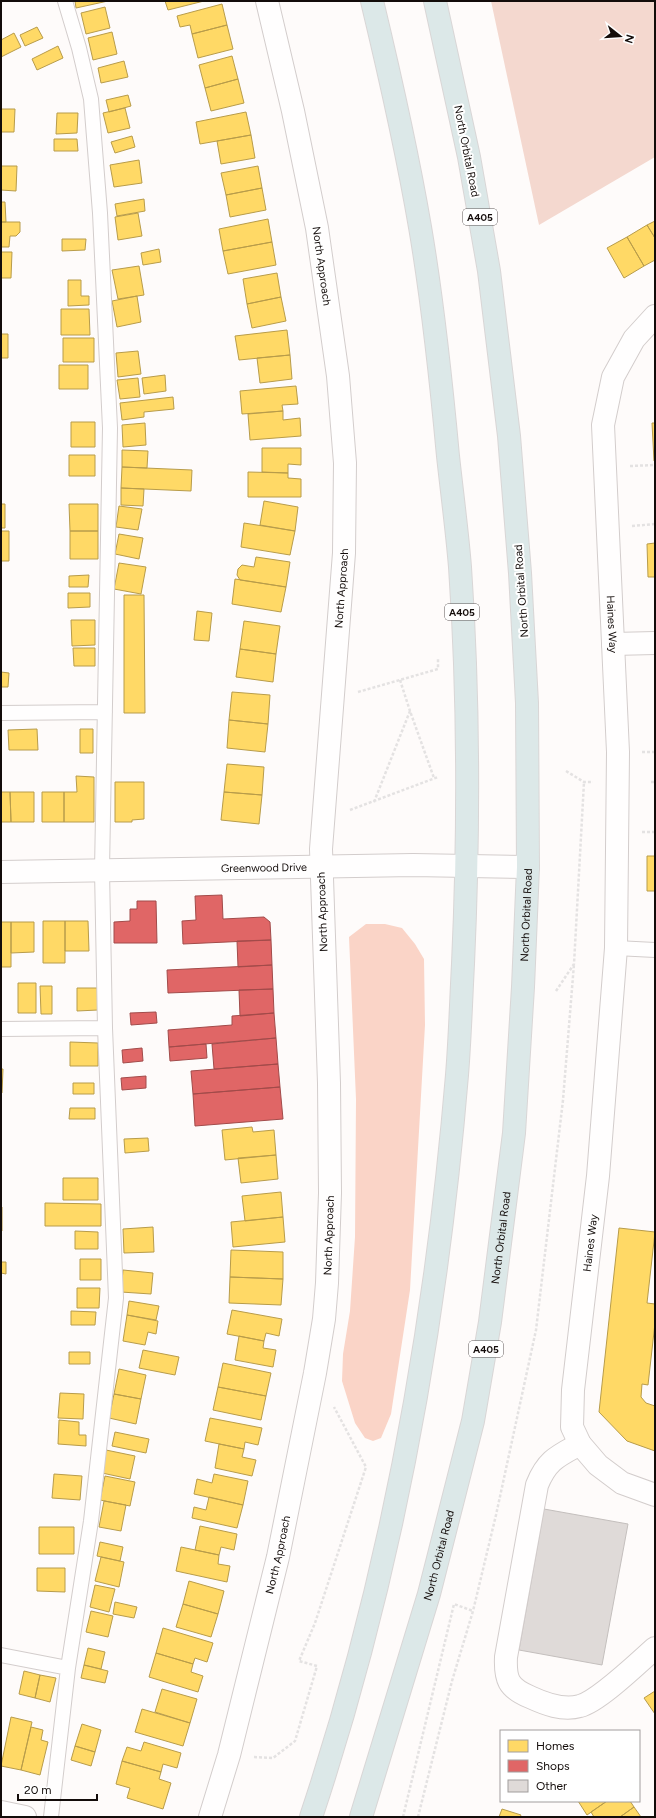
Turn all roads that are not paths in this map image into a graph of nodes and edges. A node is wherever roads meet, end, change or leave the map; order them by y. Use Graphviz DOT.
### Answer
graph roads {
  1 [pos="64,1"];
  2 [pos="267,1"];
  3 [pos="372,1"];
  4 [pos="435,1"];
  5 [pos="655,316"];
  6 [pos="655,643"];
  7 [pos="613,644"];
  8 [pos="105,712"];
  9 [pos="1,713"];
  10 [pos="321,866"];
  11 [pos="467,866"];
  12 [pos="528,867"];
  13 [pos="102,870"];
  14 [pos="1,872"];
  15 [pos="616,948"];
  16 [pos="655,950"];
  17 [pos="105,1028"];
  18 [pos="1,1029"];
  19 [pos="580,1444"];
  20 [pos="655,1495"];
  21 [pos="655,1648"];
  22 [pos="1,1655"];
  23 [pos="68,1668"];
  24 [pos="1,1812"];
  25 [pos="26,1817"];
  26 [pos="51,1817"];
  27 [pos="210,1817"];
  28 [pos="311,1817"];
  29 [pos="362,1817"];
  1 -- 8 [label="lane"];
  2 -- 10 [label="street, North Approach"];
  3 -- 11 [label="highway, A405"];
  4 -- 12 [label="highway, North Orbital Road / A405"];
  5 -- 7 [label="street, Haines Way"];
  6 -- 7 [label="street"];
  7 -- 15 [label="street, Haines Way"];
  8 -- 9 [label="lane"];
  8 -- 13 [label="lane"];
  10 -- 11 [label="street, Greenwood Drive"];
  10 -- 13 [label="street, Greenwood Drive"];
  10 -- 27 [label="street, North Approach"];
  11 -- 12 [label="street, Greenwood Drive"];
  11 -- 28 [label="highway, A405"];
  12 -- 29 [label="highway, North Orbital Road / A405"];
  13 -- 14 [label="street, Greenwood Drive"];
  13 -- 17 [label="lane"];
  15 -- 16 [label="lane"];
  15 -- 19 [label="street, Haines Way"];
  17 -- 18 [label="lane"];
  17 -- 23 [label="lane"];
  19 -- 20 [label="street, Haines Way"];
  19 -- 21 [label="street"];
  22 -- 23 [label="lane"];
  23 -- 26 [label="lane"];
  24 -- 25 [label="street"];
}
